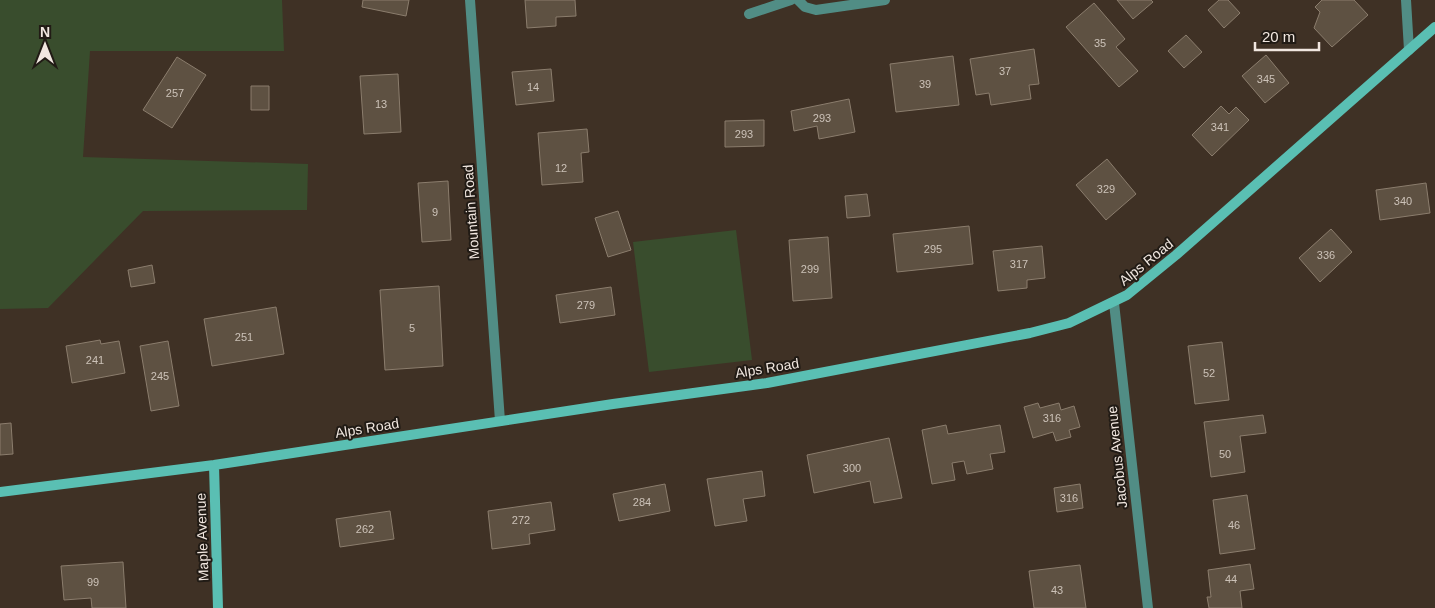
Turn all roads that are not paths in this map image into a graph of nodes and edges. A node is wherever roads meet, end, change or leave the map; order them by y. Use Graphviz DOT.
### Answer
graph roads {
  1 [pos="470,0"];
  2 [pos="791,0"];
  3 [pos="798,0"];
  4 [pos="885,0"];
  5 [pos="1406,0"];
  6 [pos="749,14"];
  7 [pos="1435,27"];
  8 [pos="1409,50"];
  9 [pos="1114,302"];
  10 [pos="500,421"];
  11 [pos="214,465"];
  12 [pos="0,492"];
  13 [pos="218,608"];
  14 [pos="1148,608"];
  1 -- 10 [label="street, Mountain Road"];
  2 -- 6 [label="street"];
  3 -- 4 [label="street"];
  5 -- 8 [label="street"];
  7 -- 8 [label="main road, Alps Road"];
  8 -- 9 [label="main road, Alps Road"];
  9 -- 10 [label="main road, Alps Road"];
  9 -- 14 [label="street, Jacobus Avenue"];
  10 -- 11 [label="main road, Alps Road"];
  11 -- 12 [label="main road, Alps Road"];
  11 -- 13 [label="main road, Maple Avenue"];
}
